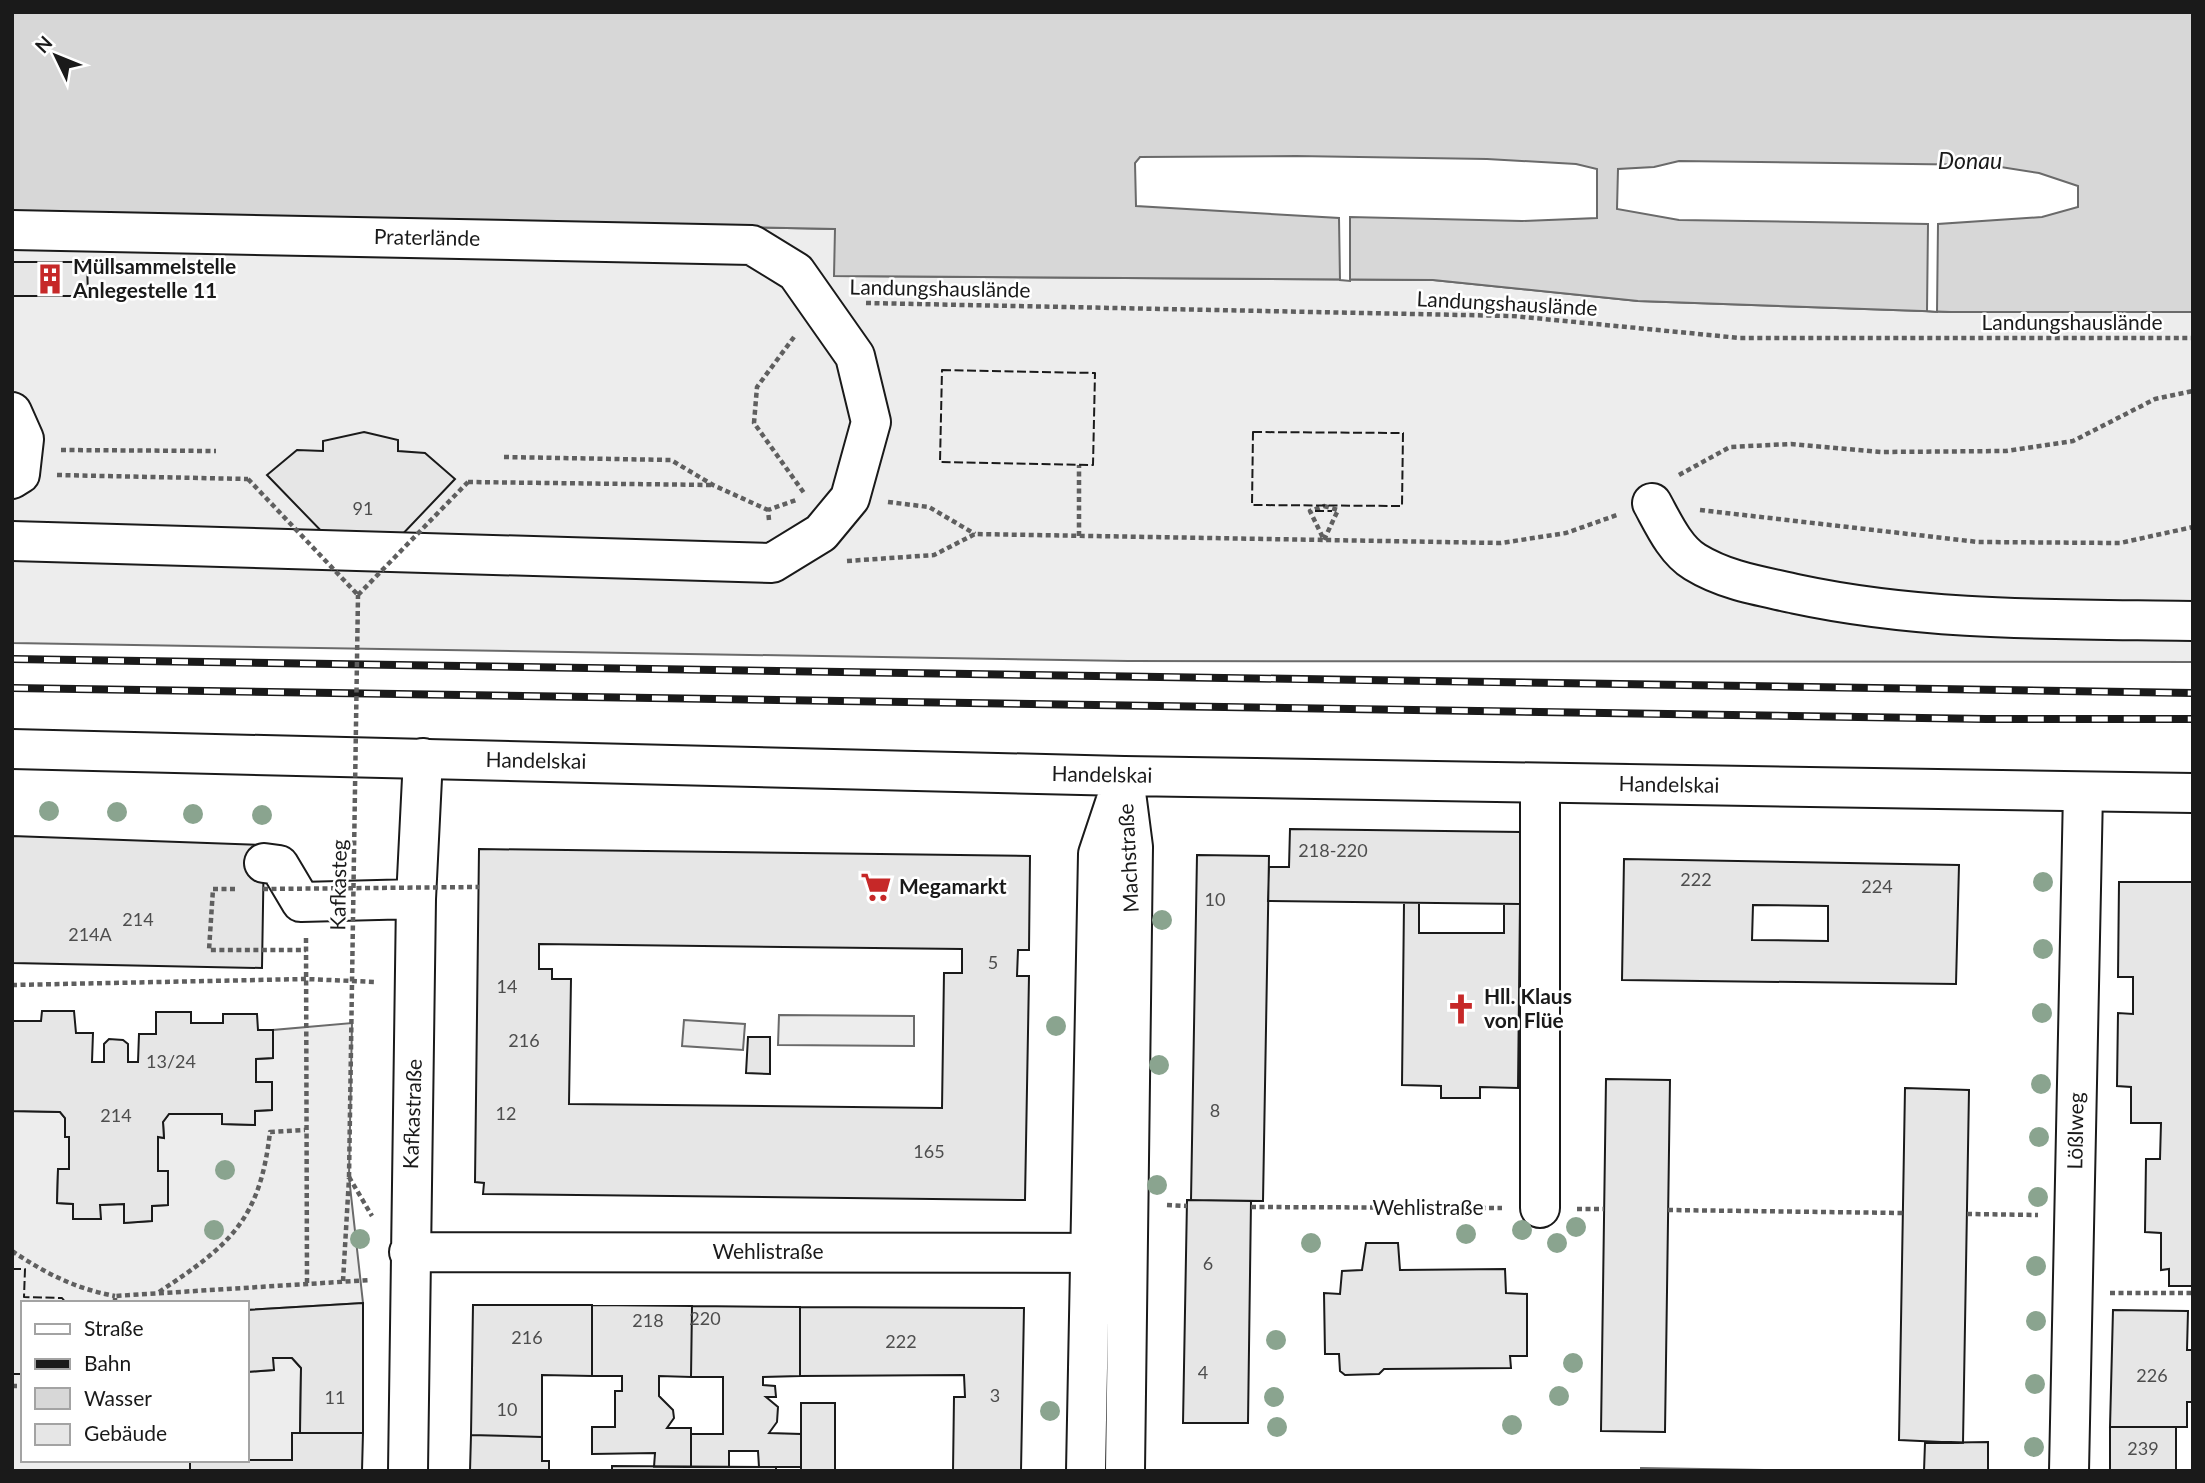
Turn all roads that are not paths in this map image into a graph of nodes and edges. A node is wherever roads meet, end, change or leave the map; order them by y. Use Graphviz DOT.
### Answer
graph roads {
  1 [pos="12,230"];
  2 [pos="12,412"];
  3 [pos="16,477"];
  4 [pos="1652,503"];
  5 [pos="12,541"];
  6 [pos="2193,621"];
  7 [pos="12,749"];
  8 [pos="423,758"];
  9 [pos="1124,776"];
  10 [pos="1540,783"];
  11 [pos="2083,792"];
  12 [pos="2193,793"];
  13 [pos="254,882"];
  14 [pos="416,899"];
  15 [pos="1540,1208"];
  16 [pos="409,1252"];
  17 [pos="1089,1253"];
  18 [pos="1128,1253"];
  19 [pos="408,1471"];
  20 [pos="1086,1471"];
  21 [pos="1125,1471"];
  22 [pos="2068,1471"];
  1 -- 5 [label="main road, Praterlände"];
  2 -- 3 [label="main road"];
  4 -- 6 [label="main road"];
  7 -- 8 [label="main road, Handelskai"];
  8 -- 9 [label="main road, Handelskai"];
  8 -- 14 [label="main road, Kafkastraße"];
  9 -- 10 [label="main road, Handelskai"];
  9 -- 17 [label="main road, Machstraße"];
  9 -- 18 [label="main road, Machstraße"];
  10 -- 11 [label="main road, Handelskai"];
  10 -- 15 [label="main road"];
  11 -- 12 [label="main road, Handelskai"];
  11 -- 22 [label="main road, Lößlweg"];
  13 -- 14 [label="main road"];
  14 -- 16 [label="main road, Kafkastraße"];
  16 -- 17 [label="main road, Wehlistraße"];
  16 -- 19 [label="main road, Kafkastraße"];
  17 -- 18 [label="main road, Wehlistraße"];
  17 -- 20 [label="main road, Machstraße"];
  18 -- 21 [label="main road, Machstraße"];
}
